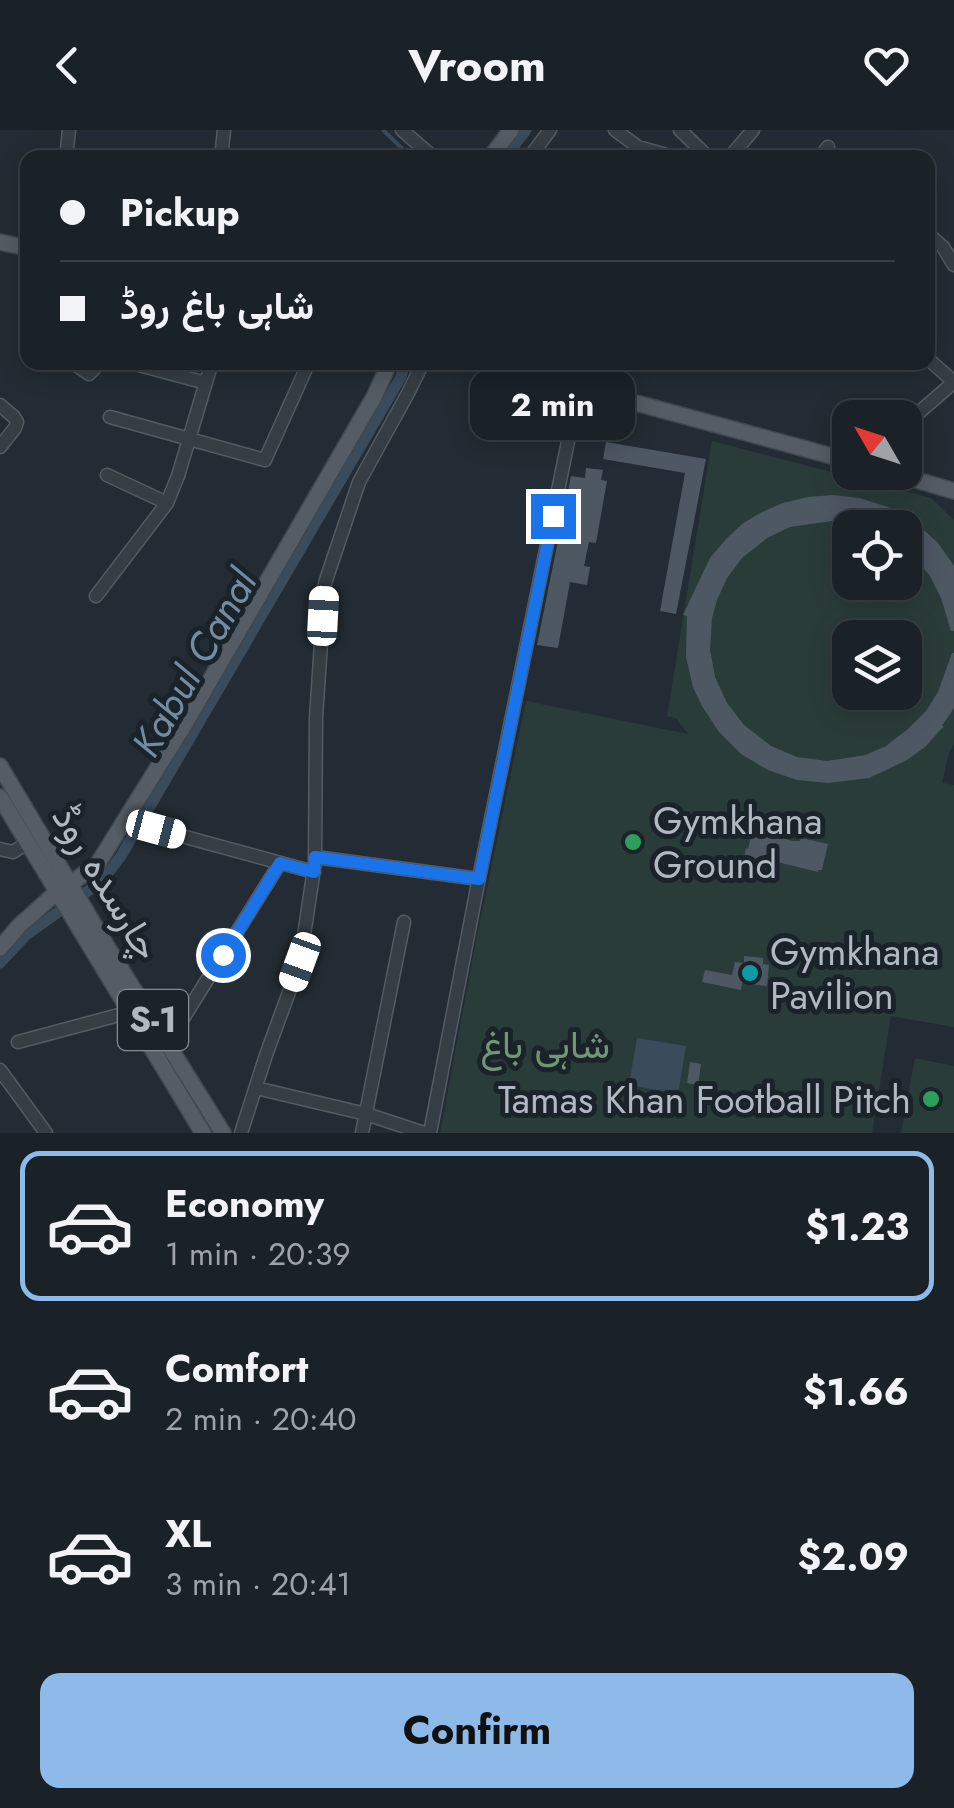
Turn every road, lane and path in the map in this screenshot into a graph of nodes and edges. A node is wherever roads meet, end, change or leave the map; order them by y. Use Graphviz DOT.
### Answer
graph roads {
  1 [pos="402,130"];
  2 [pos="615,130"];
  3 [pos="680,130"];
  4 [pos="752,130"];
  5 [pos="425,150"];
  6 [pos="649,150"];
  7 [pos="701,150"];
  8 [pos="736,150"];
  9 [pos="935,240"];
  10 [pos="954,265"];
  11 [pos="935,365"];
  12 [pos="156,370"];
  13 [pos="210,370"];
  14 [pos="304,370"];
  15 [pos="386,370"];
  16 [pos="419,370"];
  17 [pos="513,370"];
  18 [pos="954,382"];
  19 [pos="206,384"];
  20 [pos="575,388"];
  21 [pos="0,405"];
  22 [pos="922,409"];
  23 [pos="110,416"];
  24 [pos="190,438"];
  25 [pos="0,447"];
  26 [pos="832,457"];
  27 [pos="106,474"];
  28 [pos="922,482"];
  29 [pos="954,492"];
  30 [pos="167,503"];
  31 [pos="96,596"];
  32 [pos="0,766"];
  33 [pos="0,797"];
  34 [pos="156,829"];
  35 [pos="27,843"];
  36 [pos="0,849"];
  37 [pos="315,857"];
  38 [pos="280,863"];
  39 [pos="314,872"];
  40 [pos="479,879"];
  41 [pos="70,898"];
  42 [pos="404,922"];
  43 [pos="0,948"];
  44 [pos="130,1012"];
  45 [pos="164,1038"];
  46 [pos="18,1042"];
  47 [pos="0,1070"];
  48 [pos="256,1088"];
  49 [pos="366,1114"];
  50 [pos="46,1133"];
  51 [pos="203,1133"];
  52 [pos="223,1133"];
  53 [pos="241,1133"];
  54 [pos="362,1133"];
  55 [pos="427,1133"];
  1 -- 5 [label="street"];
  2 -- 6 [label="street"];
  3 -- 7 [label="street"];
  4 -- 8 [label="street"];
  9 -- 10 [label="street"];
  11 -- 18 [label="street"];
  12 -- 19 [label="street"];
  13 -- 19 [label="street"];
  14 -- 24 [label="street"];
  15 -- 41 [label="main road"];
  16 -- 37 [label="street"];
  17 -- 20 [label="main road"];
  18 -- 22 [label="street"];
  19 -- 24 [label="street"];
  20 -- 26 [label="main road"];
  20 -- 40 [label="street"];
  21 -- 25 [label="street"];
  23 -- 24 [label="street"];
  24 -- 30 [label="street"];
  27 -- 30 [label="street"];
  28 -- 29 [label="main road"];
  30 -- 31 [label="street"];
  32 -- 41 [label="main road, چارسدہ روڈ"];
  33 -- 35 [label="main road, چارسدہ روڈ"];
  34 -- 38 [label="street"];
  35 -- 36 [label="street"];
  35 -- 41 [label="main road, چارسدہ روڈ"];
  37 -- 39 [label="street"];
  37 -- 40 [label="street"];
  38 -- 39 [label="street"];
  38 -- 45 [label="street"];
  39 -- 48 [label="street"];
  40 -- 55 [label="street"];
  41 -- 43 [label="main road"];
  41 -- 44 [label="main road, چارسدہ روڈ / S-1"];
  41 -- 45 [label="main road, چارسدہ روڈ / S-1"];
  42 -- 49 [label="street"];
  44 -- 46 [label="street"];
  44 -- 51 [label="main road, چارسدہ روڈ / S-1"];
  45 -- 52 [label="main road, چارسدہ روڈ / S-1"];
  47 -- 50 [label="street"];
  48 -- 49 [label="street"];
  48 -- 53 [label="street"];
  49 -- 54 [label="street"];
  49 -- 55 [label="street"];
}
